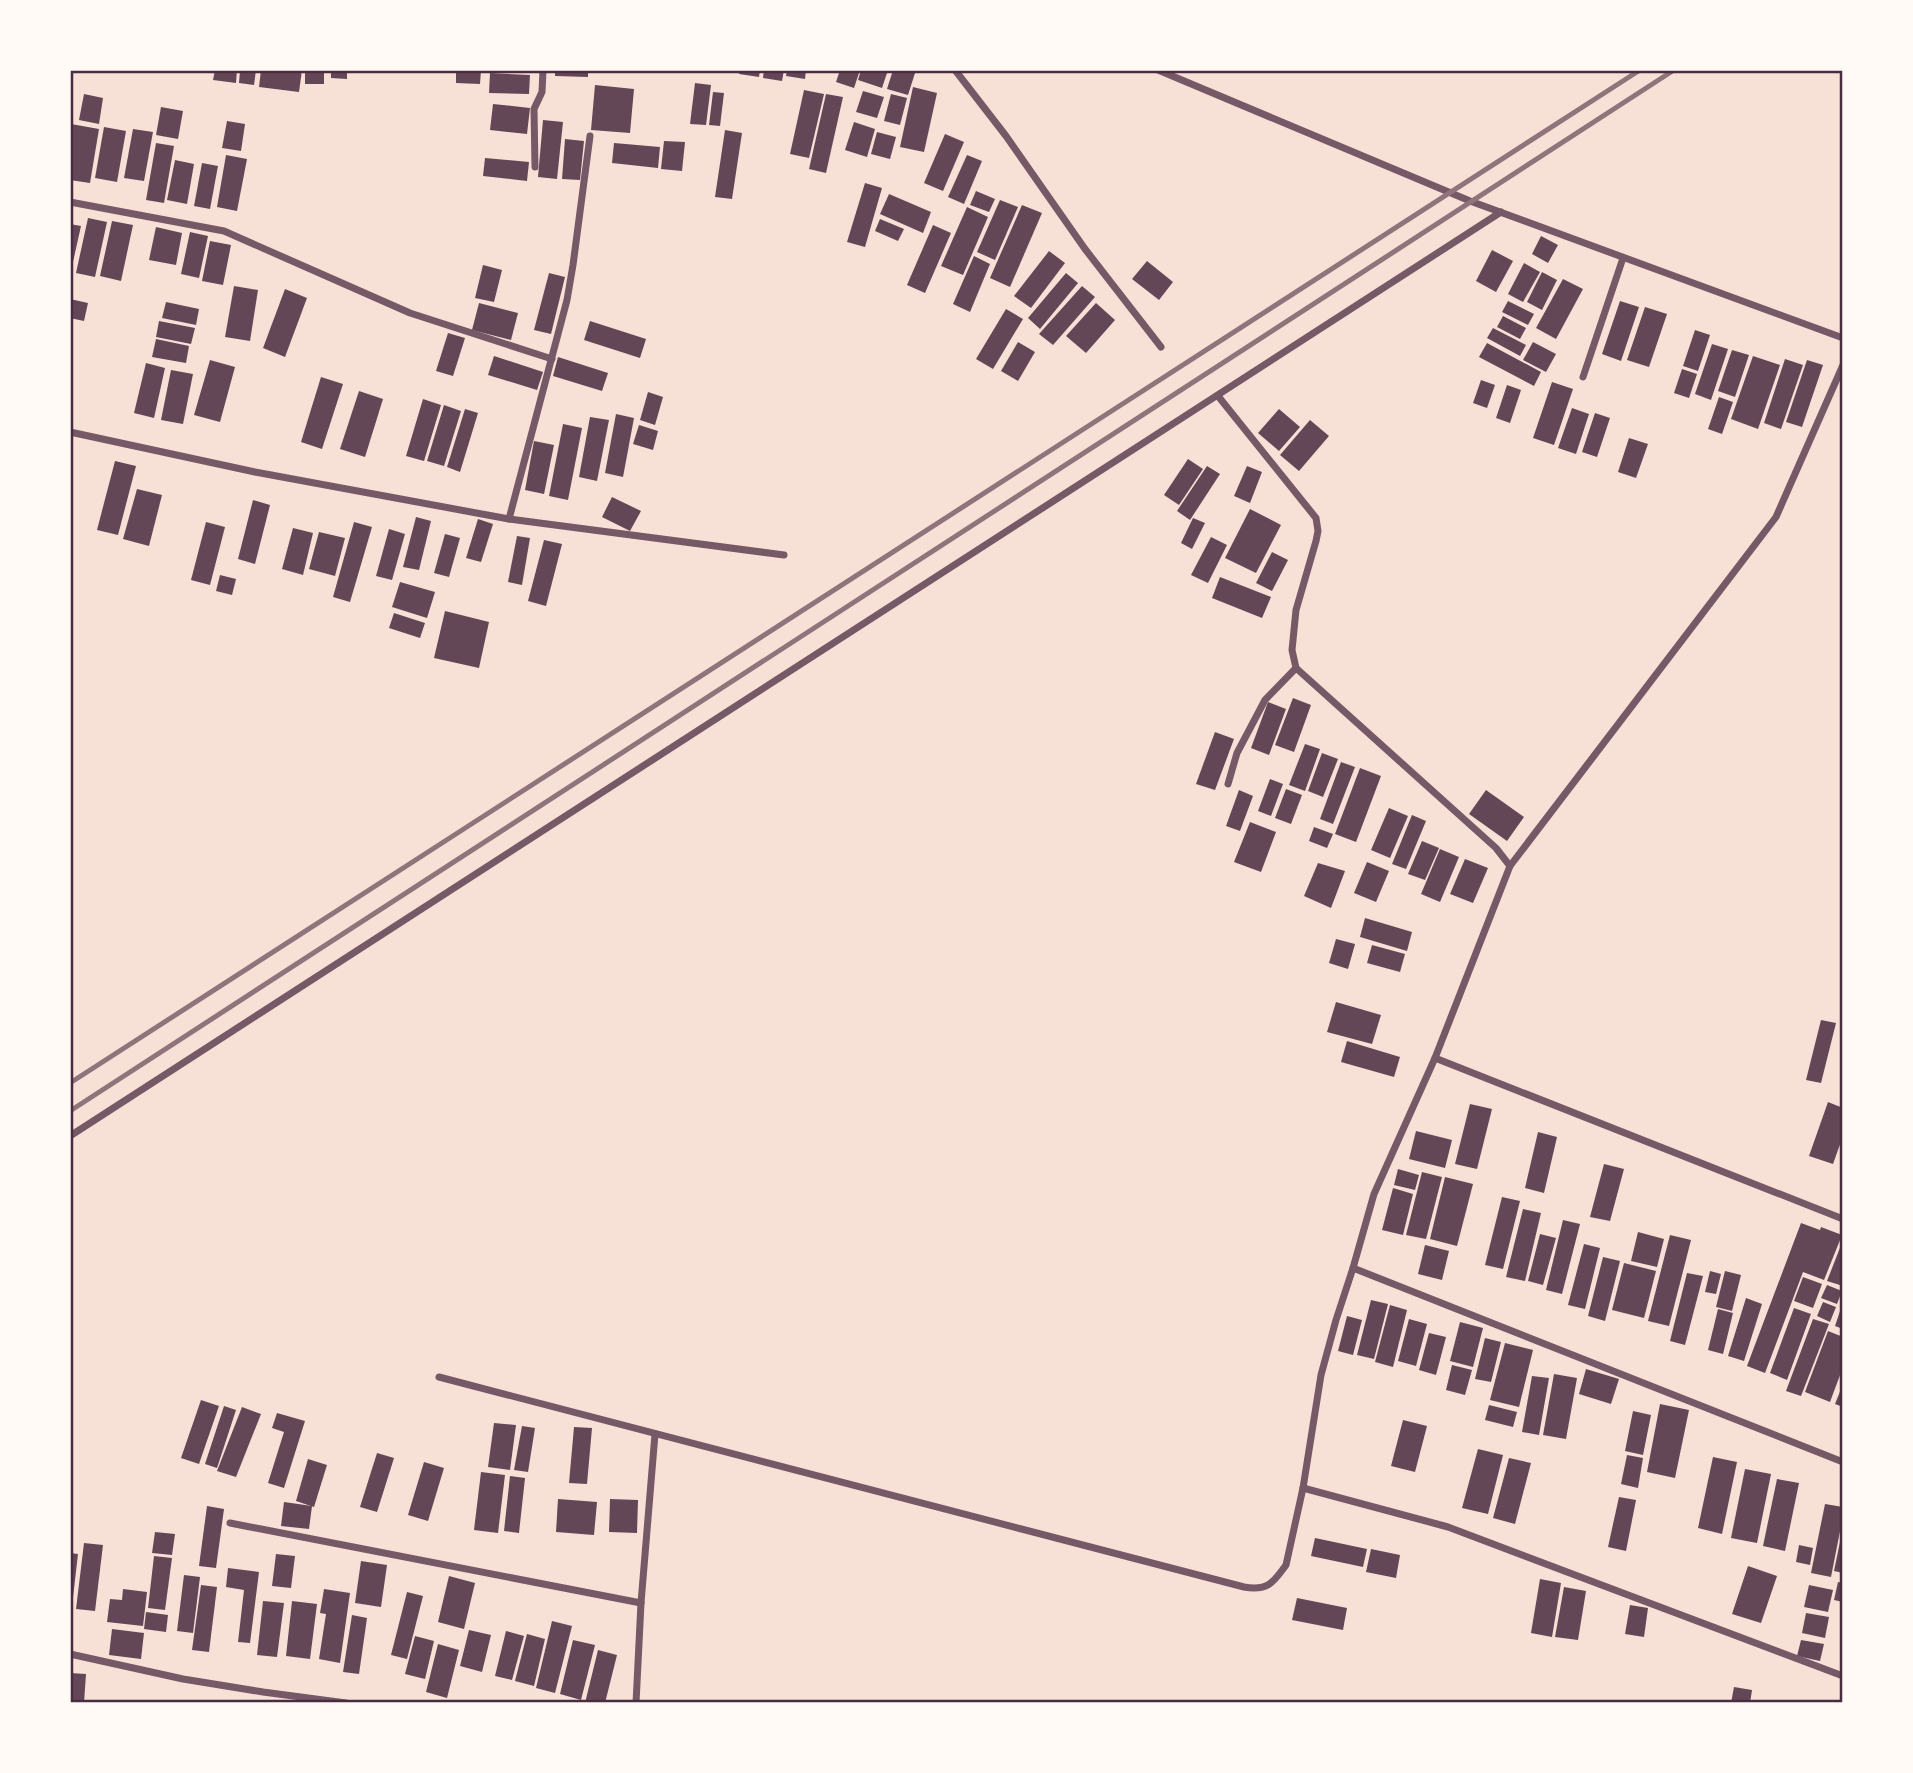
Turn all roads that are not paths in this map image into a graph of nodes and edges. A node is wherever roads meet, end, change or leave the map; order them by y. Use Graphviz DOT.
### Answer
graph roads {
  1 [pos="543,70"];
  2 [pos="955,70"];
  3 [pos="1158,70"];
  4 [pos="590,136"];
  5 [pos="535,167"];
  6 [pos="70,202"];
  7 [pos="1501,212"];
  8 [pos="1623,258"];
  9 [pos="1843,338"];
  10 [pos="1161,347"];
  11 [pos="552,359"];
  12 [pos="1843,365"];
  13 [pos="1583,377"];
  14 [pos="1218,396"];
  15 [pos="70,432"];
  16 [pos="509,519"];
  17 [pos="784,555"];
  18 [pos="1296,668"];
  19 [pos="1228,784"];
  20 [pos="1510,866"];
  21 [pos="1435,1058"];
  22 [pos="70,1136"];
  23 [pos="1843,1219"];
  24 [pos="1353,1268"];
  25 [pos="439,1377"];
  26 [pos="655,1434"];
  27 [pos="1843,1462"];
  28 [pos="1303,1488"];
  29 [pos="230,1523"];
  30 [pos="641,1603"];
  31 [pos="70,1654"];
  32 [pos="1843,1676"];
  33 [pos="345,1703"];
  34 [pos="636,1703"];
  1 -- 5 [label="street"];
  2 -- 10 [label="street"];
  3 -- 7 [label="street"];
  4 -- 11 [label="street"];
  6 -- 11 [label="street"];
  7 -- 8 [label="street"];
  7 -- 14 [label="street"];
  8 -- 9 [label="street"];
  8 -- 13 [label="street"];
  11 -- 16 [label="street"];
  12 -- 20 [label="street"];
  14 -- 18 [label="street"];
  14 -- 22 [label="street"];
  15 -- 16 [label="street"];
  16 -- 17 [label="street"];
  18 -- 19 [label="street"];
  18 -- 20 [label="street"];
  20 -- 21 [label="street"];
  21 -- 23 [label="street"];
  21 -- 24 [label="street"];
  24 -- 27 [label="street"];
  24 -- 28 [label="street"];
  25 -- 26 [label="street"];
  26 -- 28 [label="street"];
  26 -- 30 [label="street"];
  28 -- 32 [label="street"];
  29 -- 30 [label="street"];
  30 -- 34 [label="street"];
  31 -- 33 [label="street"];
}
